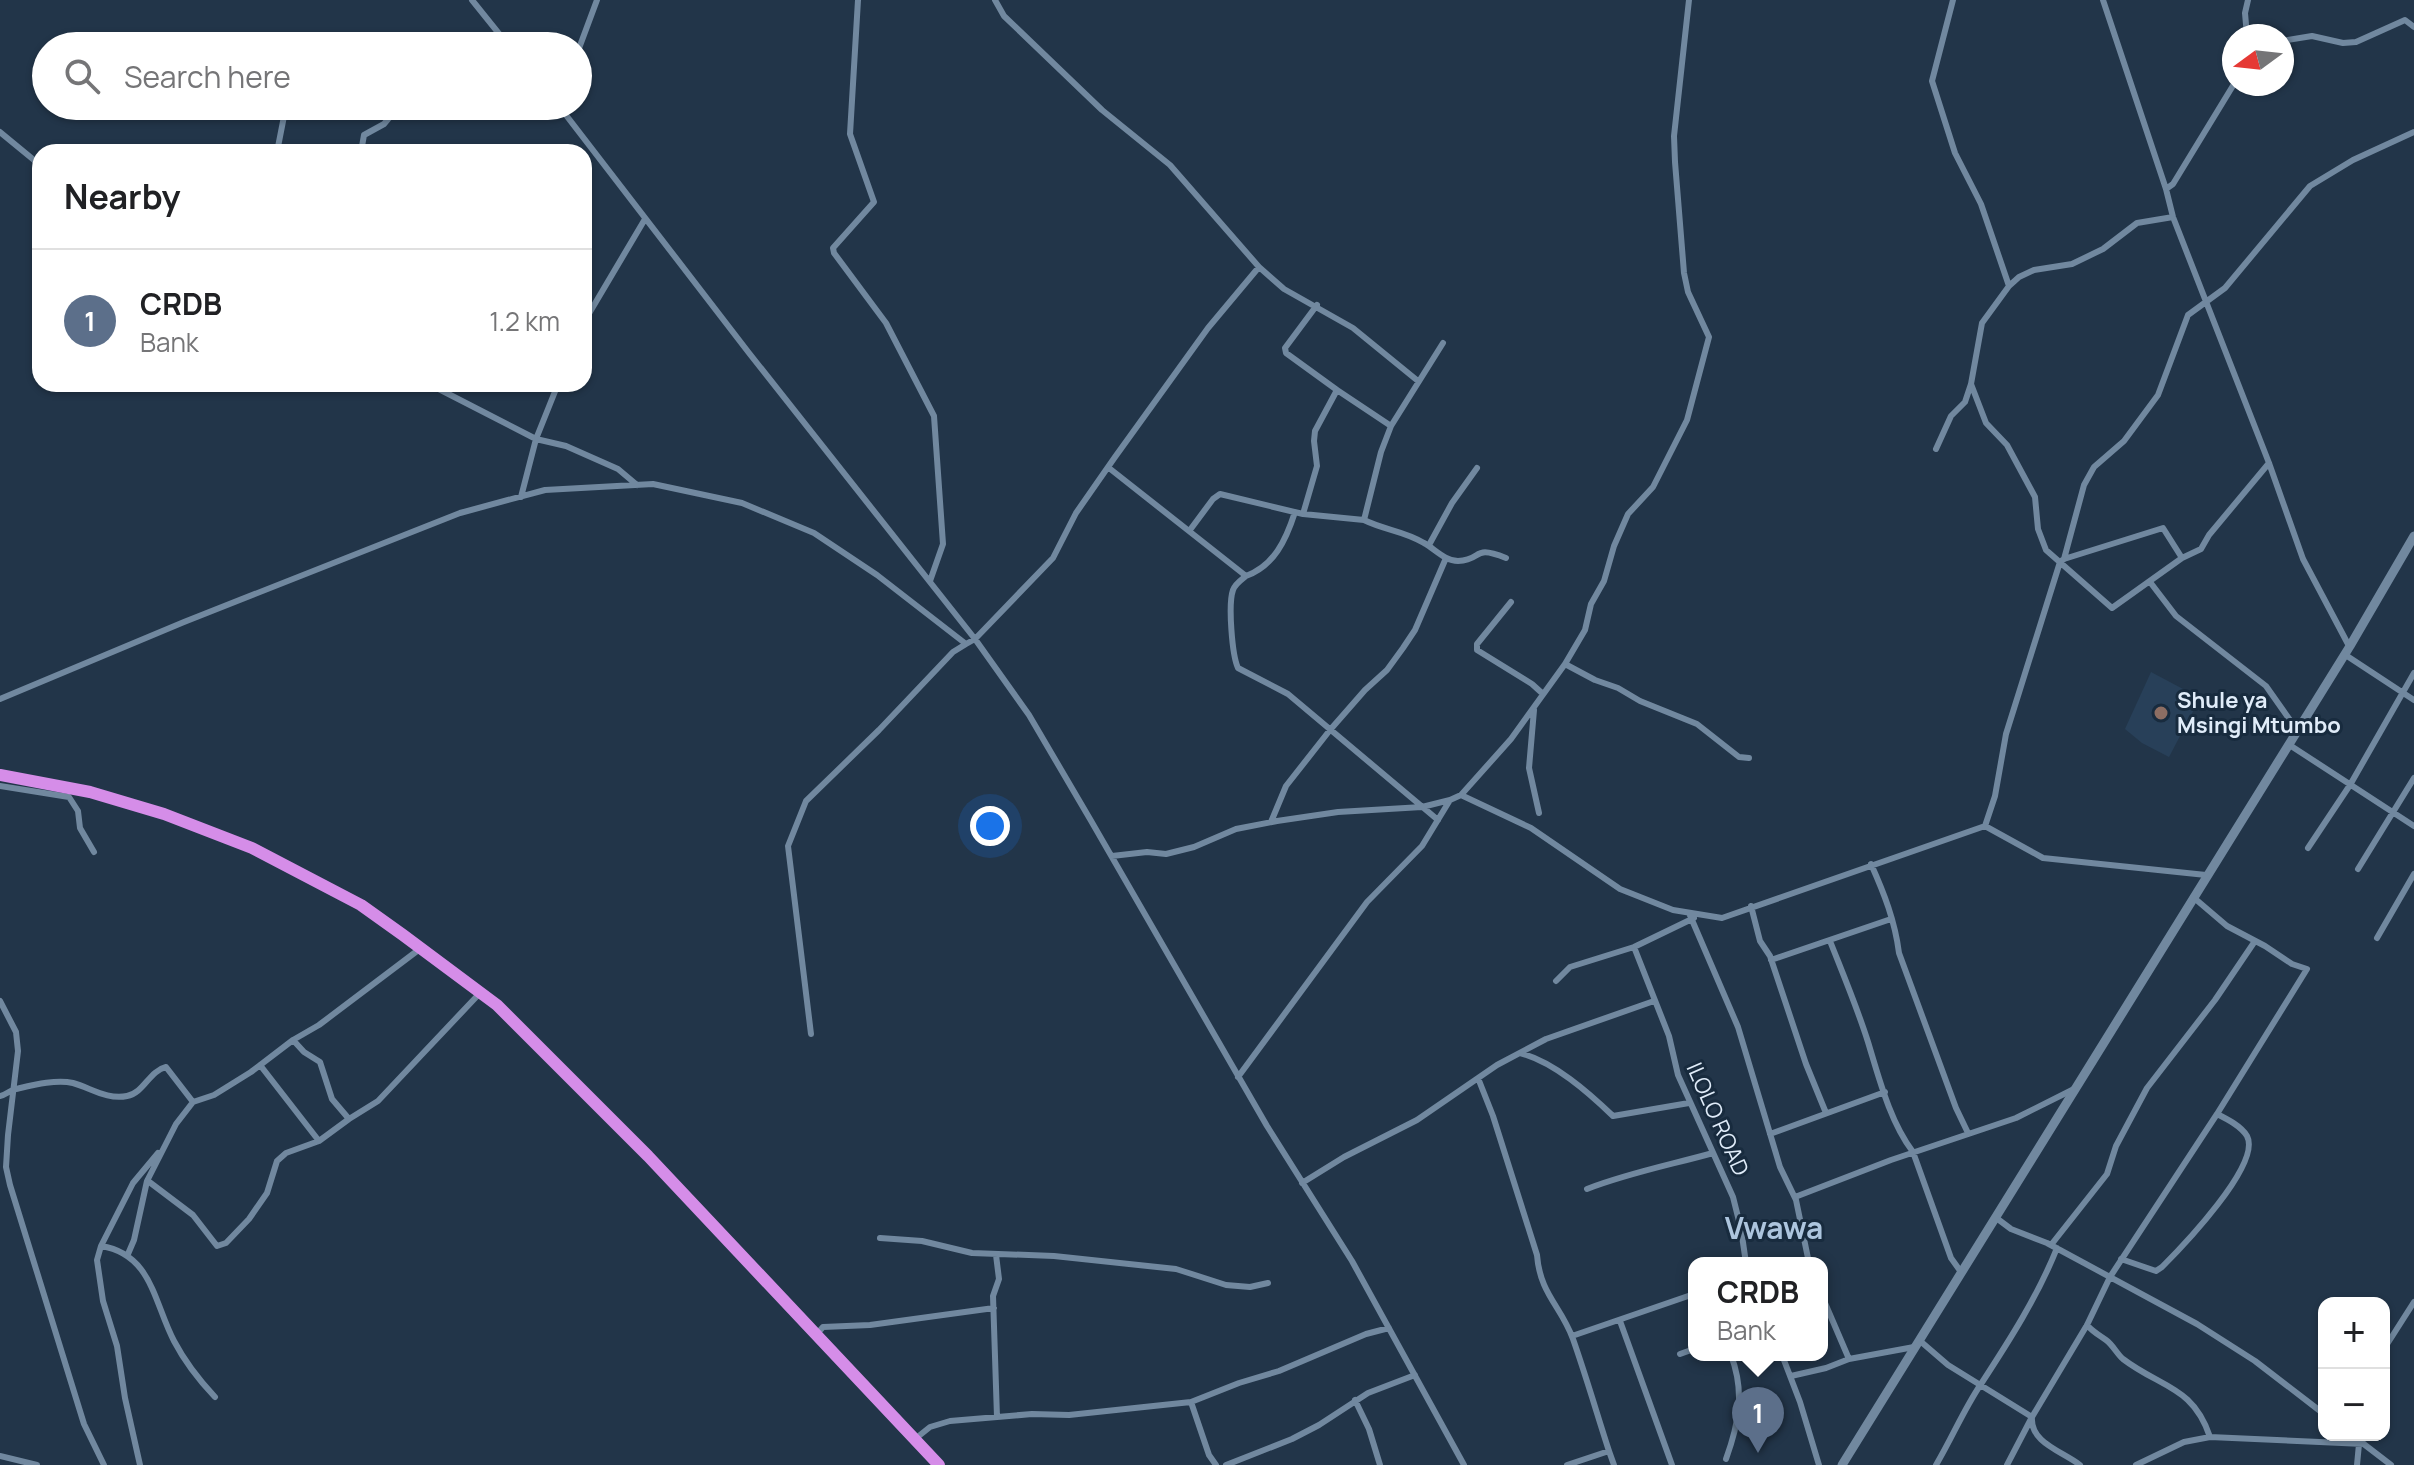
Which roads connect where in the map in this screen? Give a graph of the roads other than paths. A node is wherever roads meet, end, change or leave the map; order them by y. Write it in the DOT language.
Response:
graph roads {
  1 [pos="472,0"];
  2 [pos="597,0"];
  3 [pos="858,0"];
  4 [pos="995,0"];
  5 [pos="1689,0"];
  6 [pos="1953,0"];
  7 [pos="2103,0"];
  8 [pos="2248,0"];
  9 [pos="2246,24"];
  10 [pos="2414,27"];
  11 [pos="498,32"];
  12 [pos="585,32"];
  13 [pos="2294,39"];
  14 [pos="2227,96"];
  15 [pos="283,120"];
  16 [pos="387,120"];
  17 [pos="570,120"];
  18 [pos="0,132"];
  19 [pos="2414,132"];
  20 [pos="279,144"];
  21 [pos="362,144"];
  22 [pos="588,144"];
  23 [pos="592,149"];
  24 [pos="32,158"];
  25 [pos="2166,189"];
  26 [pos="2173,217"];
  27 [pos="645,219"];
  28 [pos="1259,267"];
  29 [pos="2009,286"];
  30 [pos="2206,301"];
  31 [pos="592,305"];
  32 [pos="1317,305"];
  33 [pos="1443,343"];
  34 [pos="1418,381"];
  35 [pos="1971,384"];
  36 [pos="1337,390"];
  37 [pos="445,392"];
  38 [pos="555,392"];
  39 [pos="1391,426"];
  40 [pos="536,439"];
  41 [pos="1936,449"];
  42 [pos="2269,463"];
  43 [pos="1109,468"];
  44 [pos="1477,468"];
  45 [pos="637,485"];
  46 [pos="521,497"];
  47 [pos="1295,512"];
  48 [pos="1303,514"];
  49 [pos="1364,520"];
  50 [pos="1190,530"];
  51 [pos="2413,541"];
  52 [pos="1429,545"];
  53 [pos="1446,558"];
  54 [pos="1506,558"];
  55 [pos="2182,558"];
  56 [pos="2062,561"];
  57 [pos="1246,576"];
  58 [pos="930,581"];
  59 [pos="2150,582"];
  60 [pos="1511,602"];
  61 [pos="975,639"];
  62 [pos="966,644"];
  63 [pos="2347,650"];
  64 [pos="1565,664"];
  65 [pos="2414,673"];
  66 [pos="2403,693"];
  67 [pos="1543,694"];
  68 [pos="1,697"];
  69 [pos="2414,700"];
  70 [pos="1535,706"];
  71 [pos="1330,730"];
  72 [pos="2297,730"];
  73 [pos="2288,744"];
  74 [pos="1749,758"];
  75 [pos="0,775"];
  76 [pos="2414,778"];
  77 [pos="2350,785"];
  78 [pos="0,786"];
  79 [pos="1461,795"];
  80 [pos="1450,800"];
  81 [pos="1422,807"];
  82 [pos="1539,813"];
  83 [pos="2394,814"];
  84 [pos="1438,820"];
  85 [pos="1271,822"];
  86 [pos="1985,826"];
  87 [pos="2414,826"];
  88 [pos="2308,848"];
  89 [pos="94,852"];
  90 [pos="1112,856"];
  91 [pos="1871,864"];
  92 [pos="2358,869"];
  93 [pos="2414,874"];
  94 [pos="2206,875"];
  95 [pos="2192,897"];
  96 [pos="1751,906"];
  97 [pos="1690,916"];
  98 [pos="1891,919"];
  99 [pos="2377,938"];
  100 [pos="1830,941"];
  101 [pos="2255,941"];
  102 [pos="1634,947"];
  103 [pos="421,948"];
  104 [pos="1771,960"];
  105 [pos="1556,981"];
  106 [pos="480,993"];
  107 [pos="0,1001"];
  108 [pos="1654,1001"];
  109 [pos="811,1034"];
  110 [pos="293,1040"];
  111 [pos="1520,1053"];
  112 [pos="260,1065"];
  113 [pos="1238,1077"];
  114 [pos="1478,1078"];
  115 [pos="13,1089"];
  116 [pos="2074,1089"];
  117 [pos="1885,1092"];
  118 [pos="0,1096"];
  119 [pos="193,1102"];
  120 [pos="1689,1103"];
  121 [pos="1826,1113"];
  122 [pos="2217,1114"];
  123 [pos="349,1119"];
  124 [pos="1968,1133"];
  125 [pos="1770,1134"];
  126 [pos="319,1141"];
  127 [pos="165,1144"];
  128 [pos="1913,1152"];
  129 [pos="1713,1153"];
  130 [pos="137,1179"];
  131 [pos="147,1181"];
  132 [pos="1302,1183"];
  133 [pos="1587,1189"];
  134 [pos="1795,1197"];
  135 [pos="1995,1217"];
  136 [pos="880,1238"];
  137 [pos="101,1246"];
  138 [pos="2054,1247"];
  139 [pos="128,1254"];
  140 [pos="996,1255"];
  141 [pos="1745,1257"];
  142 [pos="1808,1257"];
  143 [pos="2121,1259"];
  144 [pos="1961,1272"];
  145 [pos="2110,1277"];
  146 [pos="1268,1283"];
  147 [pos="1688,1296"];
  148 [pos="2414,1302"];
  149 [pos="994,1308"];
  150 [pos="1828,1310"];
  151 [pos="1620,1321"];
  152 [pos="2087,1325"];
  153 [pos="1389,1328"];
  154 [pos="816,1335"];
  155 [pos="1572,1336"];
  156 [pos="2390,1340"];
  157 [pos="1917,1344"];
  158 [pos="1688,1351"];
  159 [pos="1680,1354"];
  160 [pos="1849,1359"];
  161 [pos="1733,1361"];
  162 [pos="1785,1361"];
  163 [pos="1415,1375"];
  164 [pos="1791,1376"];
  165 [pos="1980,1386"];
  166 [pos="215,1397"];
  167 [pos="1355,1400"];
  168 [pos="1191,1402"];
  169 [pos="2318,1410"];
  170 [pos="997,1417"];
  171 [pos="2032,1417"];
  172 [pos="2210,1437"];
  173 [pos="915,1439"];
  174 [pos="2358,1441"];
  175 [pos="2361,1444"];
  176 [pos="1609,1451"];
  177 [pos="0,1456"];
  178 [pos="1726,1459"];
  179 [pos="37,1465"];
  180 [pos="104,1465"];
  181 [pos="140,1465"];
  182 [pos="939,1465"];
  183 [pos="1216,1465"];
  184 [pos="1226,1465"];
  185 [pos="1380,1465"];
  186 [pos="1464,1465"];
  187 [pos="1567,1465"];
  188 [pos="1614,1465"];
  189 [pos="1672,1465"];
  190 [pos="1819,1465"];
  191 [pos="1842,1465"];
  192 [pos="1936,1465"];
  193 [pos="2007,1465"];
  194 [pos="2080,1465"];
  195 [pos="2136,1465"];
  196 [pos="2357,1465"];
  197 [pos="2391,1465"];
  1 -- 11 [label="street"];
  2 -- 12 [label="street"];
  3 -- 58 [label="street"];
  4 -- 28 [label="street"];
  5 -- 64 [label="street"];
  6 -- 29 [label="street"];
  7 -- 25 [label="street"];
  8 -- 9 [label="street"];
  10 -- 13 [label="street"];
  14 -- 25 [label="street"];
  15 -- 20 [label="street"];
  16 -- 21 [label="street"];
  17 -- 22 [label="street"];
  18 -- 24 [label="street"];
  19 -- 30 [label="street"];
  23 -- 27 [label="street"];
  25 -- 26 [label="street"];
  26 -- 29 [label="street"];
  26 -- 30 [label="street"];
  27 -- 31 [label="street"];
  27 -- 58 [label="street"];
  28 -- 32 [label="street"];
  28 -- 43 [label="street"];
  29 -- 35 [label="street"];
  30 -- 42 [label="street"];
  30 -- 56 [label="street"];
  32 -- 34 [label="street"];
  32 -- 36 [label="street"];
  33 -- 34 [label="street"];
  34 -- 39 [label="street"];
  35 -- 41 [label="street"];
  35 -- 56 [label="street"];
  36 -- 39 [label="street"];
  36 -- 48 [label="street"];
  37 -- 40 [label="street"];
  38 -- 40 [label="street"];
  39 -- 49 [label="street"];
  40 -- 45 [label="street"];
  40 -- 46 [label="street"];
  42 -- 55 [label="street"];
  42 -- 63 [label="street"];
  43 -- 50 [label="street"];
  43 -- 61 [label="street"];
  44 -- 52 [label="street"];
  45 -- 46 [label="street"];
  45 -- 62 [label="street"];
  46 -- 68 [label="street"];
  47 -- 48 [label="street"];
  47 -- 50 [label="street"];
  47 -- 57 [label="street"];
  48 -- 49 [label="street"];
  49 -- 52 [label="street"];
  50 -- 57 [label="street"];
  51 -- 63 [label="street"];
  52 -- 53 [label="street"];
  53 -- 54 [label="street"];
  53 -- 71 [label="street"];
  55 -- 56 [label="street"];
  55 -- 59 [label="street"];
  56 -- 59 [label="street"];
  56 -- 86 [label="street"];
  57 -- 71 [label="street"];
  58 -- 61 [label="street"];
  59 -- 72 [label="street"];
  60 -- 67 [label="street"];
  61 -- 62 [label="street"];
  61 -- 90 [label="street"];
  62 -- 109 [label="street"];
  63 -- 66 [label="street"];
  63 -- 72 [label="street"];
  64 -- 67 [label="street"];
  64 -- 74 [label="street"];
  65 -- 66 [label="street"];
  66 -- 69 [label="street"];
  66 -- 77 [label="street"];
  67 -- 70 [label="street"];
  70 -- 79 [label="street"];
  70 -- 82 [label="street"];
  71 -- 81 [label="street"];
  71 -- 85 [label="street"];
  72 -- 73 [label="street"];
  73 -- 77 [label="street"];
  73 -- 94 [label="street"];
  75 -- 103 [label="highway"];
  76 -- 83 [label="street"];
  77 -- 83 [label="street"];
  77 -- 88 [label="street"];
  78 -- 89 [label="street"];
  79 -- 80 [label="street"];
  79 -- 97 [label="street"];
  80 -- 81 [label="street"];
  80 -- 84 [label="street"];
  81 -- 84 [label="street"];
  81 -- 85 [label="street"];
  83 -- 87 [label="street"];
  83 -- 92 [label="street"];
  84 -- 113 [label="street"];
  85 -- 90 [label="street"];
  86 -- 91 [label="street"];
  86 -- 94 [label="street"];
  90 -- 113 [label="street"];
  91 -- 96 [label="street"];
  91 -- 98 [label="street"];
  93 -- 99 [label="street"];
  94 -- 95 [label="street"];
  95 -- 101 [label="street"];
  95 -- 116 [label="street"];
  96 -- 97 [label="street"];
  96 -- 104 [label="street"];
  97 -- 102 [label="street"];
  97 -- 125 [label="street"];
  98 -- 100 [label="street"];
  98 -- 124 [label="street"];
  100 -- 104 [label="street"];
  100 -- 117 [label="street"];
  101 -- 122 [label="street"];
  101 -- 138 [label="street"];
  102 -- 105 [label="street"];
  102 -- 108 [label="street, ILOLO ROAD"];
  103 -- 106 [label="highway"];
  103 -- 110 [label="street"];
  104 -- 121 [label="street"];
  106 -- 123 [label="street"];
  106 -- 154 [label="highway"];
  107 -- 115 [label="street"];
  108 -- 111 [label="street"];
  108 -- 120 [label="street, ILOLO ROAD"];
  110 -- 112 [label="street"];
  110 -- 123 [label="street"];
  111 -- 114 [label="street"];
  111 -- 120 [label="street"];
  112 -- 119 [label="street"];
  112 -- 126 [label="street"];
  113 -- 132 [label="street"];
  114 -- 132 [label="street"];
  114 -- 155 [label="street"];
  115 -- 118 [label="street"];
  115 -- 119 [label="street"];
  115 -- 180 [label="street"];
  116 -- 124 [label="street"];
  116 -- 135 [label="street"];
  117 -- 121 [label="street"];
  117 -- 128 [label="street"];
  119 -- 127 [label="street"];
  120 -- 129 [label="street, ILOLO ROAD"];
  121 -- 125 [label="street"];
  122 -- 143 [label="street"];
  122 -- 143 [label="street"];
  123 -- 126 [label="street"];
  124 -- 128 [label="street"];
  125 -- 134 [label="street"];
  126 -- 131 [label="street"];
  127 -- 130 [label="street"];
  127 -- 131 [label="street"];
  128 -- 134 [label="street"];
  128 -- 144 [label="street"];
  129 -- 133 [label="street"];
  129 -- 141 [label="street, ILOLO ROAD"];
  130 -- 131 [label="street"];
  130 -- 137 [label="street"];
  131 -- 139 [label="street"];
  132 -- 153 [label="street"];
  134 -- 142 [label="street"];
  135 -- 138 [label="street"];
  135 -- 144 [label="street"];
  136 -- 140 [label="street"];
  137 -- 139 [label="street"];
  137 -- 181 [label="street"];
  138 -- 145 [label="street"];
  138 -- 165 [label="street"];
  139 -- 166 [label="street"];
  140 -- 146 [label="street"];
  140 -- 149 [label="street"];
  143 -- 145 [label="street"];
  144 -- 157 [label="street"];
  145 -- 152 [label="street"];
  145 -- 169 [label="street"];
  147 -- 151 [label="street"];
  148 -- 156 [label="street"];
  149 -- 154 [label="street"];
  149 -- 170 [label="street"];
  150 -- 160 [label="street"];
  151 -- 155 [label="street"];
  151 -- 189 [label="street"];
  152 -- 171 [label="street"];
  152 -- 172 [label="street"];
  153 -- 163 [label="street"];
  153 -- 168 [label="street"];
  154 -- 173 [label="highway"];
  155 -- 176 [label="street"];
  157 -- 160 [label="street"];
  157 -- 165 [label="street"];
  157 -- 191 [label="street"];
  158 -- 159 [label="street"];
  160 -- 164 [label="street"];
  161 -- 178 [label="street"];
  162 -- 164 [label="street"];
  163 -- 167 [label="street"];
  163 -- 186 [label="street"];
  164 -- 190 [label="street"];
  165 -- 171 [label="street"];
  165 -- 192 [label="street"];
  167 -- 184 [label="street"];
  167 -- 185 [label="street"];
  168 -- 170 [label="street"];
  168 -- 183 [label="street"];
  170 -- 173 [label="street"];
  171 -- 193 [label="street"];
  171 -- 194 [label="street"];
  172 -- 175 [label="street"];
  172 -- 195 [label="street"];
  173 -- 182 [label="highway"];
  174 -- 175 [label="street"];
  175 -- 196 [label="street"];
  175 -- 197 [label="street"];
  176 -- 187 [label="street"];
  176 -- 188 [label="street"];
  177 -- 179 [label="street"];
}
